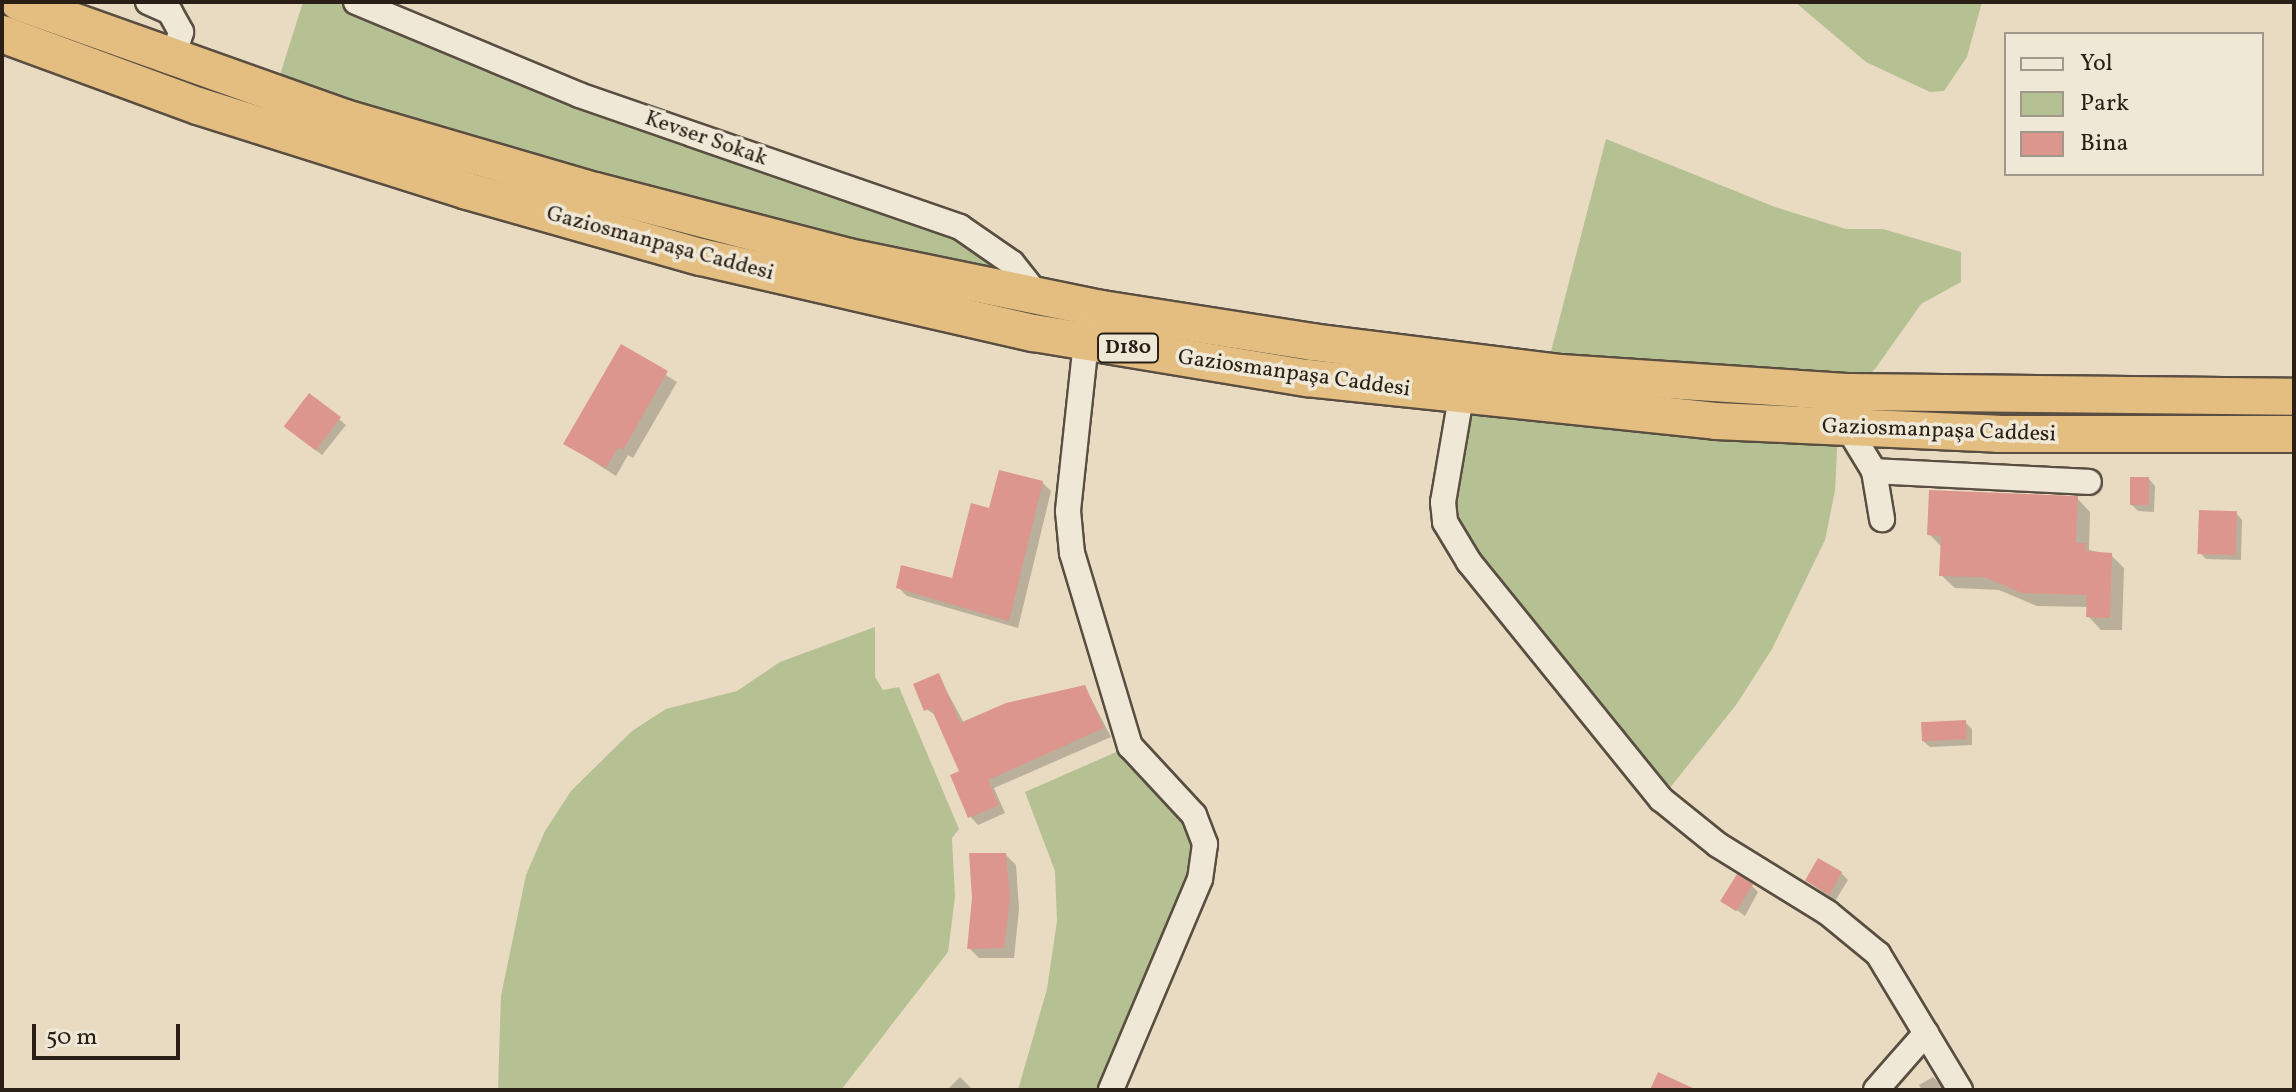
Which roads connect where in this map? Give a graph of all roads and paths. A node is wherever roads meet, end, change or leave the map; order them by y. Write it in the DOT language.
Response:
graph roads {
  1 [pos="148,2"];
  2 [pos="356,2"];
  3 [pos="40,5"];
  4 [pos="2,34"];
  5 [pos="173,59"];
  6 [pos="1039,297"];
  7 [pos="1086,342"];
  8 [pos="1461,397"];
  9 [pos="2294,397"];
  10 [pos="1849,430"];
  11 [pos="2294,434"];
  12 [pos="1874,471"];
  13 [pos="2089,482"];
  14 [pos="1882,519"];
  15 [pos="1926,1033"];
  16 [pos="1111,1090"];
  17 [pos="1876,1090"];
  18 [pos="1960,1090"];
  1 -- 5 [label="street"];
  2 -- 6 [label="street, Kevser Sokak"];
  3 -- 5 [label="highway, Gaziosmanpaşa Caddesi / D180"];
  4 -- 7 [label="highway, Gaziosmanpaşa Caddesi / D180"];
  5 -- 6 [label="highway, Gaziosmanpaşa Caddesi / D180"];
  6 -- 9 [label="highway, Gaziosmanpaşa Caddesi / D180"];
  7 -- 8 [label="highway, Gaziosmanpaşa Caddesi / D180"];
  7 -- 16 [label="street"];
  8 -- 10 [label="highway, Gaziosmanpaşa Caddesi / D180"];
  8 -- 15 [label="street"];
  10 -- 11 [label="highway, Gaziosmanpaşa Caddesi / D180"];
  10 -- 12 [label="street"];
  12 -- 13 [label="street"];
  12 -- 14 [label="street"];
  15 -- 17 [label="street"];
  15 -- 18 [label="street"];
}
